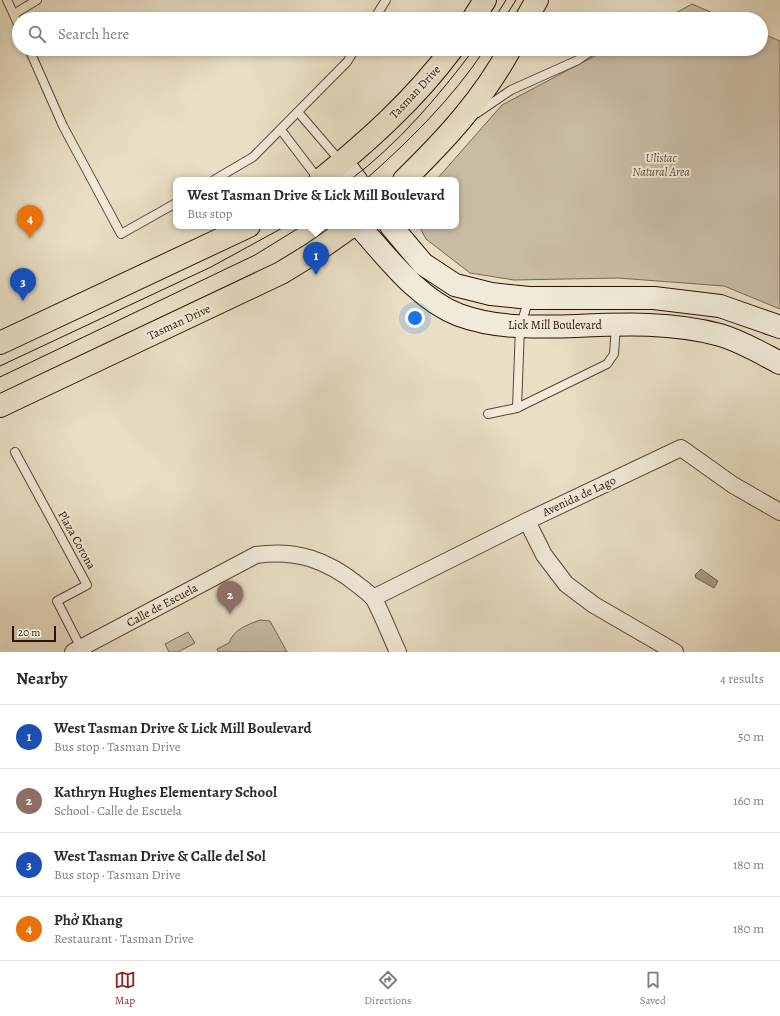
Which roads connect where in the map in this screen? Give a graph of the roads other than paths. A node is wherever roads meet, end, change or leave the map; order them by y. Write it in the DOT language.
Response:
graph roads {
  1 [pos="8,0"];
  2 [pos="37,0"];
  3 [pos="386,0"];
  4 [pos="485,0"];
  5 [pos="537,0"];
  6 [pos="13,12"];
  7 [pos="17,12"];
  8 [pos="378,12"];
  9 [pos="477,12"];
  10 [pos="530,12"];
  11 [pos="32,56"];
  12 [pos="351,56"];
  13 [pos="447,56"];
  14 [pos="506,56"];
  15 [pos="584,56"];
  16 [pos="298,112"];
  17 [pos="280,130"];
  18 [pos="453,130"];
  19 [pos="342,162"];
  20 [pos="219,177"];
  21 [pos="318,177"];
  22 [pos="324,177"];
  23 [pos="354,177"];
  24 [pos="407,177"];
  25 [pos="173,204"];
  26 [pos="243,229"];
  27 [pos="348,229"];
  28 [pos="361,229"];
  29 [pos="394,229"];
  30 [pos="529,298"];
  31 [pos="616,324"];
  32 [pos="520,327"];
  33 [pos="780,327"];
  34 [pos="0,343"];
  35 [pos="780,363"];
  36 [pos="0,406"];
  37 [pos="517,408"];
  38 [pos="488,414"];
  39 [pos="15,452"];
  40 [pos="780,512"];
  41 [pos="527,521"];
  42 [pos="373,598"];
  43 [pos="77,650"];
  44 [pos="398,652"];
  45 [pos="675,652"];
  1 -- 6 [label="lane"];
  2 -- 7 [label="lane"];
  3 -- 8 [label="lane"];
  4 -- 9 [label="main road"];
  5 -- 10 [label="main road"];
  11 -- 25 [label="lane"];
  12 -- 16 [label="lane"];
  13 -- 19 [label="main road, Tasman Drive"];
  14 -- 18 [label="main road"];
  15 -- 18 [label="lane"];
  16 -- 17 [label="lane"];
  16 -- 19 [label="lane"];
  17 -- 20 [label="lane"];
  17 -- 21 [label="lane"];
  18 -- 24 [label="main road"];
  19 -- 22 [label="main road, Tasman Drive"];
  19 -- 23 [label="main road"];
  26 -- 34 [label="main road"];
  27 -- 36 [label="main road, Tasman Drive"];
  28 -- 32 [label="main road, Lick Mill Boulevard"];
  29 -- 30 [label="main road"];
  30 -- 32 [label="lane"];
  30 -- 33 [label="main road"];
  31 -- 32 [label="main road, Lick Mill Boulevard"];
  31 -- 35 [label="main road, Lick Mill Boulevard"];
  31 -- 37 [label="lane"];
  32 -- 37 [label="lane"];
  37 -- 38 [label="lane"];
  39 -- 43 [label="lane, Plaza Corona"];
  40 -- 41 [label="street, Avenida de Lago"];
  41 -- 42 [label="street, Avenida de Lago"];
  41 -- 45 [label="street"];
  42 -- 43 [label="street, Calle de Escuela"];
  42 -- 44 [label="street"];
}
